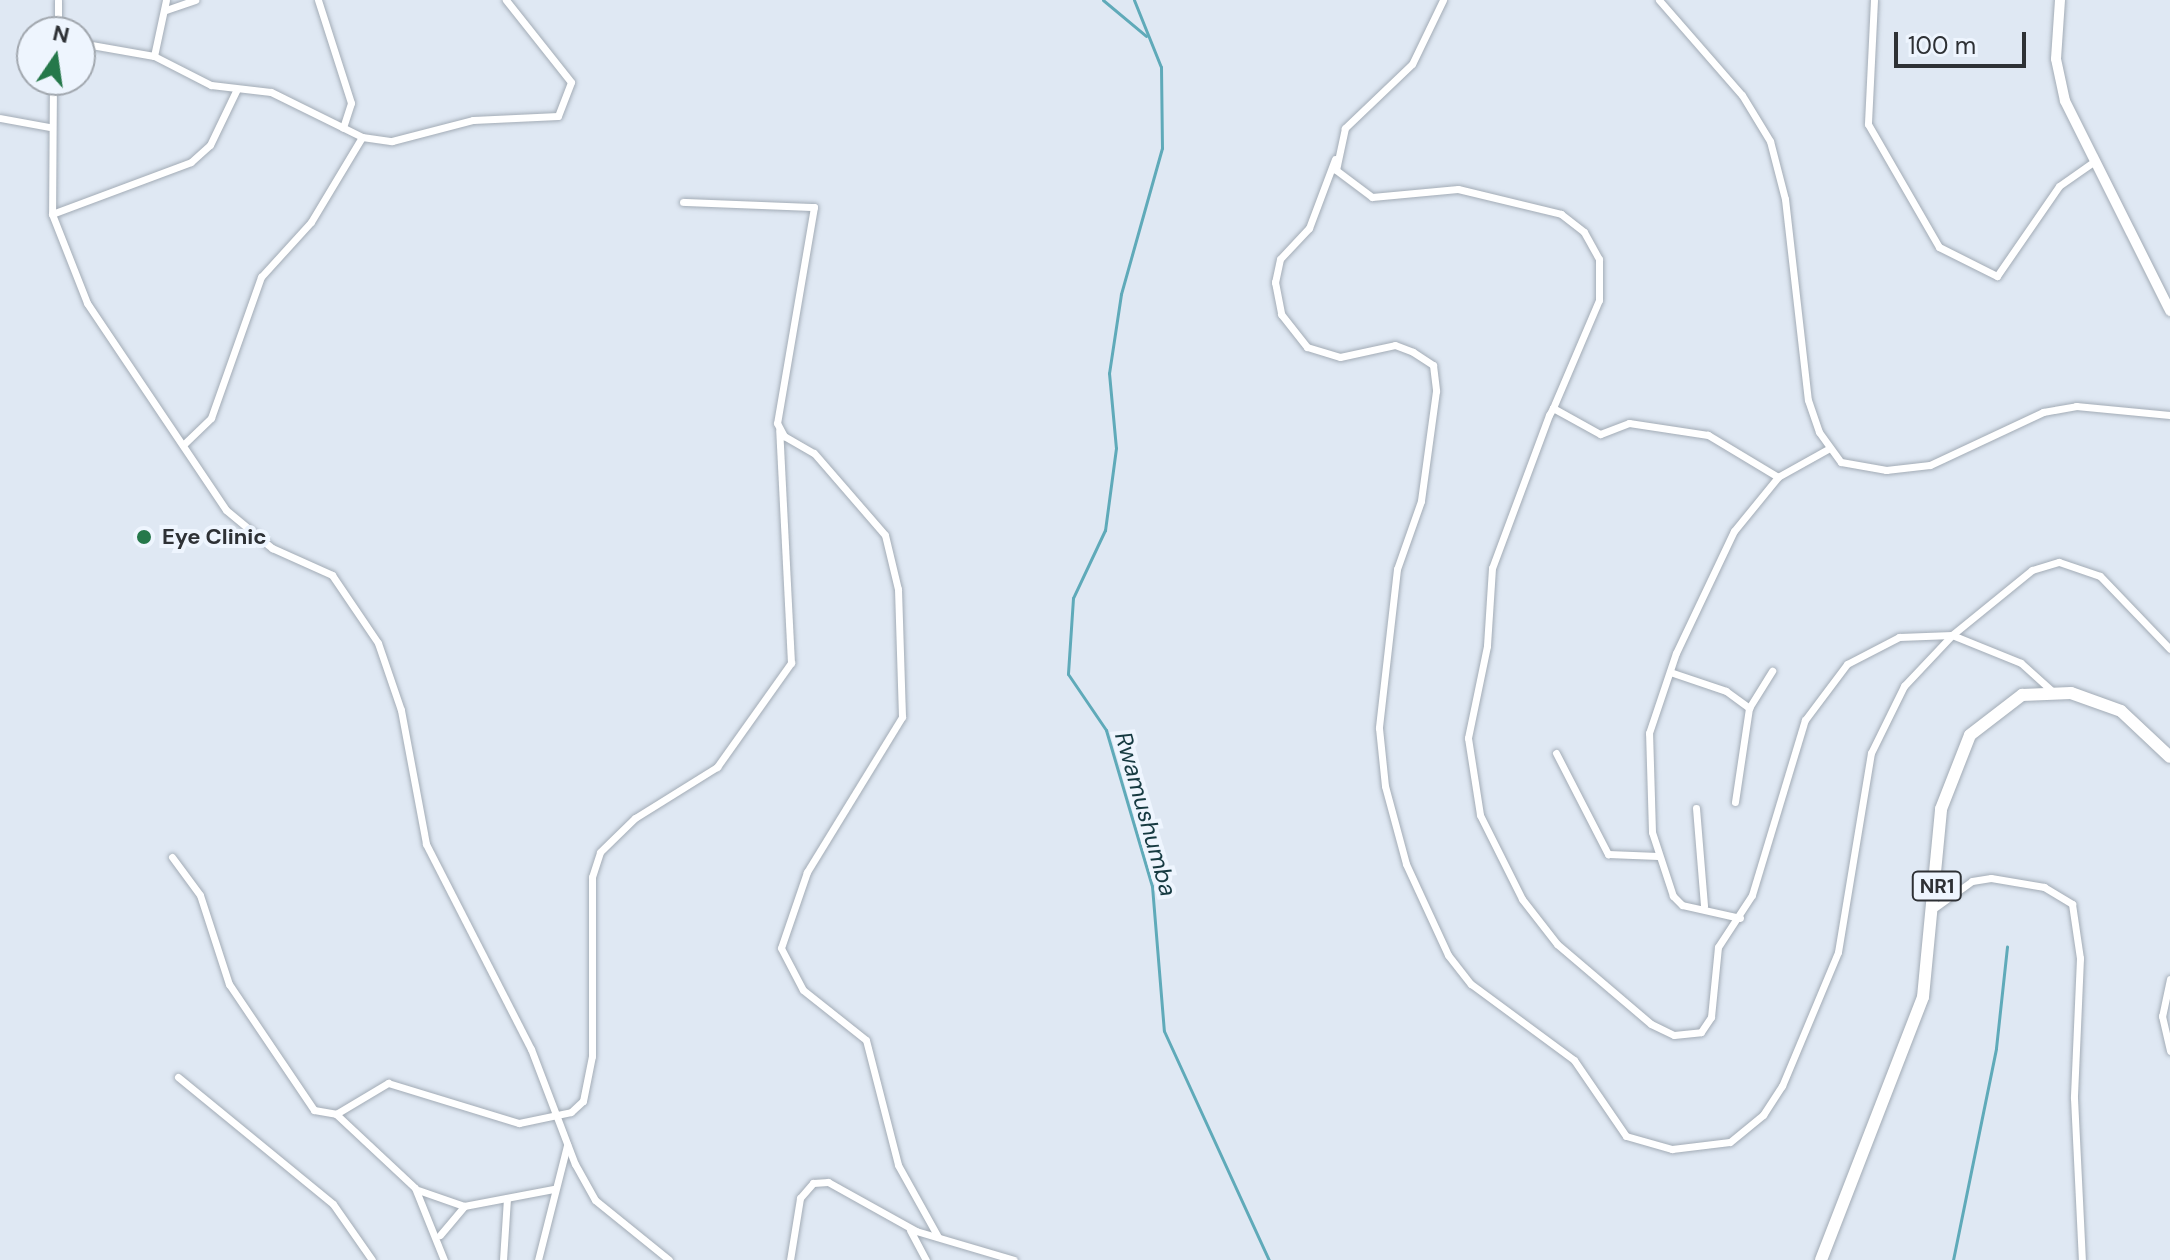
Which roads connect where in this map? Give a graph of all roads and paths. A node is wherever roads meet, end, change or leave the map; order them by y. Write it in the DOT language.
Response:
graph roads {
  1 [pos="166,0"];
  2 [pos="195,0"];
  3 [pos="318,0"];
  4 [pos="506,0"];
  5 [pos="1443,0"];
  6 [pos="1659,0"];
  7 [pos="1874,0"];
  8 [pos="2060,0"];
  9 [pos="166,10"];
  10 [pos="96,46"];
  11 [pos="154,56"];
  12 [pos="237,89"];
  13 [pos="52,96"];
  14 [pos="0,118"];
  15 [pos="49,127"];
  16 [pos="343,128"];
  17 [pos="362,137"];
  18 [pos="1335,159"];
  19 [pos="2091,164"];
  20 [pos="683,202"];
  21 [pos="52,214"];
  22 [pos="2170,311"];
  23 [pos="1553,408"];
  24 [pos="2170,415"];
  25 [pos="779,430"];
  26 [pos="183,445"];
  27 [pos="1828,449"];
  28 [pos="1778,477"];
  29 [pos="1952,635"];
  30 [pos="2170,649"];
  31 [pos="1772,671"];
  32 [pos="1670,672"];
  33 [pos="2052,691"];
  34 [pos="1749,708"];
  35 [pos="1556,753"];
  36 [pos="2170,757"];
  37 [pos="1735,802"];
  38 [pos="1696,808"];
  39 [pos="1658,856"];
  40 [pos="172,857"];
  41 [pos="1704,906"];
  42 [pos="1936,907"];
  43 [pos="1740,918"];
  44 [pos="2170,979"];
  45 [pos="2170,1051"];
  46 [pos="178,1077"];
  47 [pos="336,1114"];
  48 [pos="559,1117"];
  49 [pos="568,1143"];
  50 [pos="415,1188"];
  51 [pos="553,1189"];
  52 [pos="507,1198"];
  53 [pos="464,1206"];
  54 [pos="908,1228"];
  55 [pos="440,1235"];
  56 [pos="938,1237"];
  57 [pos="372,1260"];
  58 [pos="444,1260"];
  59 [pos="503,1260"];
  60 [pos="538,1260"];
  61 [pos="669,1260"];
  62 [pos="790,1260"];
  63 [pos="926,1260"];
  64 [pos="1014,1260"];
  65 [pos="1821,1260"];
  66 [pos="2082,1260"];
  1 -- 9 [label="street"];
  2 -- 9 [label="street"];
  3 -- 16 [label="street"];
  4 -- 17 [label="street"];
  5 -- 18 [label="street"];
  6 -- 27 [label="street"];
  7 -- 19 [label="street"];
  8 -- 19 [label="main road"];
  9 -- 11 [label="street"];
  10 -- 11 [label="street"];
  11 -- 12 [label="street"];
  12 -- 16 [label="street"];
  12 -- 21 [label="street"];
  13 -- 15 [label="street"];
  14 -- 15 [label="street"];
  15 -- 21 [label="street"];
  16 -- 17 [label="street"];
  17 -- 26 [label="street"];
  18 -- 23 [label="street"];
  18 -- 29 [label="street"];
  19 -- 22 [label="main road"];
  20 -- 25 [label="street"];
  21 -- 26 [label="street"];
  23 -- 28 [label="street"];
  23 -- 43 [label="street"];
  24 -- 27 [label="street"];
  25 -- 48 [label="street"];
  25 -- 56 [label="street"];
  26 -- 48 [label="street"];
  27 -- 28 [label="street"];
  28 -- 32 [label="street"];
  29 -- 30 [label="street"];
  29 -- 33 [label="street"];
  29 -- 43 [label="street"];
  31 -- 34 [label="street"];
  32 -- 34 [label="street"];
  32 -- 39 [label="street"];
  33 -- 36 [label="highway"];
  33 -- 42 [label="highway, NR1"];
  34 -- 37 [label="street"];
  35 -- 39 [label="street"];
  38 -- 41 [label="street"];
  39 -- 41 [label="street"];
  40 -- 47 [label="street"];
  41 -- 43 [label="street"];
  42 -- 65 [label="highway, NR1"];
  42 -- 66 [label="street"];
  44 -- 45 [label="street"];
  46 -- 57 [label="street"];
  47 -- 48 [label="street"];
  47 -- 50 [label="street"];
  48 -- 49 [label="street"];
  49 -- 51 [label="street"];
  49 -- 61 [label="street"];
  50 -- 53 [label="street"];
  50 -- 55 [label="street"];
  51 -- 52 [label="street"];
  51 -- 60 [label="street"];
  52 -- 53 [label="street"];
  52 -- 59 [label="street"];
  53 -- 55 [label="street"];
  54 -- 56 [label="street"];
  54 -- 62 [label="street"];
  54 -- 63 [label="street"];
  55 -- 58 [label="street"];
  56 -- 64 [label="street"];
}
